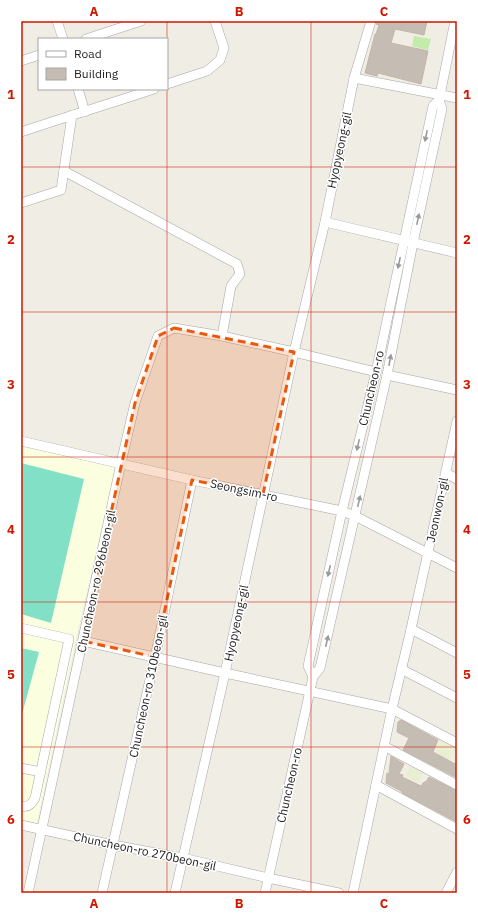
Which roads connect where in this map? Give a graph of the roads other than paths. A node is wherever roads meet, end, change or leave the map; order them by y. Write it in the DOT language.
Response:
graph roads {
  1 [pos="57,21"];
  2 [pos="141,21"];
  3 [pos="215,21"];
  4 [pos="371,21"];
  5 [pos="455,21"];
  6 [pos="63,38"];
  7 [pos="89,38"];
  8 [pos="38,54"];
  9 [pos="21,61"];
  10 [pos="354,78"];
  11 [pos="168,84"];
  12 [pos="78,90"];
  13 [pos="151,90"];
  14 [pos="439,97"];
  15 [pos="457,98"];
  16 [pos="85,112"];
  17 [pos="72,115"];
  18 [pos="21,132"];
  19 [pos="64,171"];
  20 [pos="21,203"];
  21 [pos="325,222"];
  22 [pos="408,242"];
  23 [pos="457,253"];
  24 [pos="222,336"];
  25 [pos="294,352"];
  26 [pos="376,372"];
  27 [pos="387,375"];
  28 [pos="457,390"];
  29 [pos="457,421"];
  30 [pos="21,441"];
  31 [pos="121,463"];
  32 [pos="446,473"];
  33 [pos="457,479"];
  34 [pos="192,480"];
  35 [pos="264,494"];
  36 [pos="342,511"];
  37 [pos="355,516"];
  38 [pos="428,553"];
  39 [pos="457,568"];
  40 [pos="21,628"];
  41 [pos="411,629"];
  42 [pos="83,641"];
  43 [pos="457,653"];
  44 [pos="155,657"];
  45 [pos="401,669"];
  46 [pos="225,673"];
  47 [pos="313,676"];
  48 [pos="310,692"];
  49 [pos="457,698"];
  50 [pos="392,709"];
  51 [pos="457,742"];
  52 [pos="384,746"];
  53 [pos="21,768"];
  54 [pos="40,772"];
  55 [pos="376,785"];
  56 [pos="457,785"];
  57 [pos="21,806"];
  58 [pos="21,825"];
  59 [pos="457,829"];
  60 [pos="42,830"];
  61 [pos="113,845"];
  62 [pos="183,858"];
  63 [pos="457,872"];
  64 [pos="268,878"];
  65 [pos="28,893"];
  66 [pos="102,893"];
  67 [pos="176,893"];
  68 [pos="265,893"];
  69 [pos="339,893"];
  70 [pos="353,893"];
  71 [pos="446,893"];
  1 -- 6 [label="street"];
  2 -- 7 [label="street"];
  3 -- 11 [label="street"];
  4 -- 10 [label="street, Hyopyeong-gil"];
  5 -- 14 [label="street, Chuncheon-ro"];
  8 -- 9 [label="street"];
  10 -- 14 [label="street"];
  10 -- 21 [label="street, Hyopyeong-gil"];
  12 -- 16 [label="street"];
  13 -- 16 [label="street"];
  14 -- 15 [label="street"];
  14 -- 22 [label="street, Chuncheon-ro"];
  16 -- 17 [label="street"];
  17 -- 18 [label="street"];
  17 -- 19 [label="street"];
  19 -- 20 [label="street"];
  19 -- 24 [label="street"];
  21 -- 22 [label="street"];
  21 -- 25 [label="street, Hyopyeong-gil"];
  22 -- 23 [label="street"];
  22 -- 26 [label="street, Chuncheon-ro, one-way"];
  27 -- 22 [label="street, Chuncheon-ro, one-way"];
  24 -- 25 [label="street"];
  24 -- 31 [label="street, Chuncheon-ro 296beon-gil"];
  25 -- 26 [label="street"];
  25 -- 35 [label="street, Hyopyeong-gil"];
  26 -- 36 [label="street, Chuncheon-ro, one-way"];
  27 -- 28 [label="street"];
  37 -- 27 [label="street, Chuncheon-ro, one-way"];
  29 -- 32 [label="street, Jeonwon-gil"];
  30 -- 31 [label="street, Seongsim-ro"];
  31 -- 34 [label="street, Seongsim-ro"];
  31 -- 42 [label="street, Chuncheon-ro 296beon-gil"];
  32 -- 33 [label="street"];
  32 -- 38 [label="street, Jeonwon-gil"];
  34 -- 35 [label="street, Seongsim-ro"];
  34 -- 44 [label="street, Chuncheon-ro 310beon-gil"];
  35 -- 36 [label="street, Seongsim-ro"];
  35 -- 46 [label="street, Hyopyeong-gil"];
  36 -- 37 [label="street, Seongsim-ro"];
  36 -- 47 [label="street, Chuncheon-ro, one-way"];
  37 -- 38 [label="street, Seongsim-ro"];
  47 -- 37 [label="street, Chuncheon-ro, one-way"];
  38 -- 39 [label="street, Seongsim-ro"];
  38 -- 41 [label="street, Jeonwon-gil"];
  40 -- 54 [label="street"];
  41 -- 43 [label="street"];
  41 -- 45 [label="street, Jeonwon-gil"];
  42 -- 44 [label="street"];
  42 -- 60 [label="street, Chuncheon-ro 296beon-gil"];
  44 -- 46 [label="street"];
  44 -- 61 [label="street, Chuncheon-ro 310beon-gil"];
  45 -- 49 [label="street"];
  45 -- 50 [label="street, Jeonwon-gil"];
  46 -- 48 [label="street"];
  46 -- 62 [label="street, Hyopyeong-gil"];
  47 -- 48 [label="street, Chuncheon-ro"];
  48 -- 50 [label="street"];
  48 -- 64 [label="street, Chuncheon-ro"];
  50 -- 51 [label="street"];
  50 -- 52 [label="street, Jeonwon-gil"];
  52 -- 55 [label="street, Jeonwon-gil"];
  52 -- 56 [label="street"];
  53 -- 54 [label="street"];
  54 -- 57 [label="street"];
  55 -- 59 [label="street"];
  55 -- 70 [label="street, Jeonwon-gil"];
  58 -- 60 [label="street, Chuncheon-ro 270beon-gil"];
  60 -- 61 [label="street, Chuncheon-ro 270beon-gil"];
  60 -- 65 [label="street, Chuncheon-ro 296beon-gil"];
  61 -- 62 [label="street, Chuncheon-ro 270beon-gil"];
  61 -- 66 [label="street, Chuncheon-ro 310beon-gil"];
  62 -- 64 [label="street, Chuncheon-ro 270beon-gil"];
  62 -- 67 [label="street, Hyopyeong-gil"];
  63 -- 71 [label="street"];
  64 -- 68 [label="street, Chuncheon-ro"];
  64 -- 69 [label="street, Chuncheon-ro 270beon-gil"];
}
